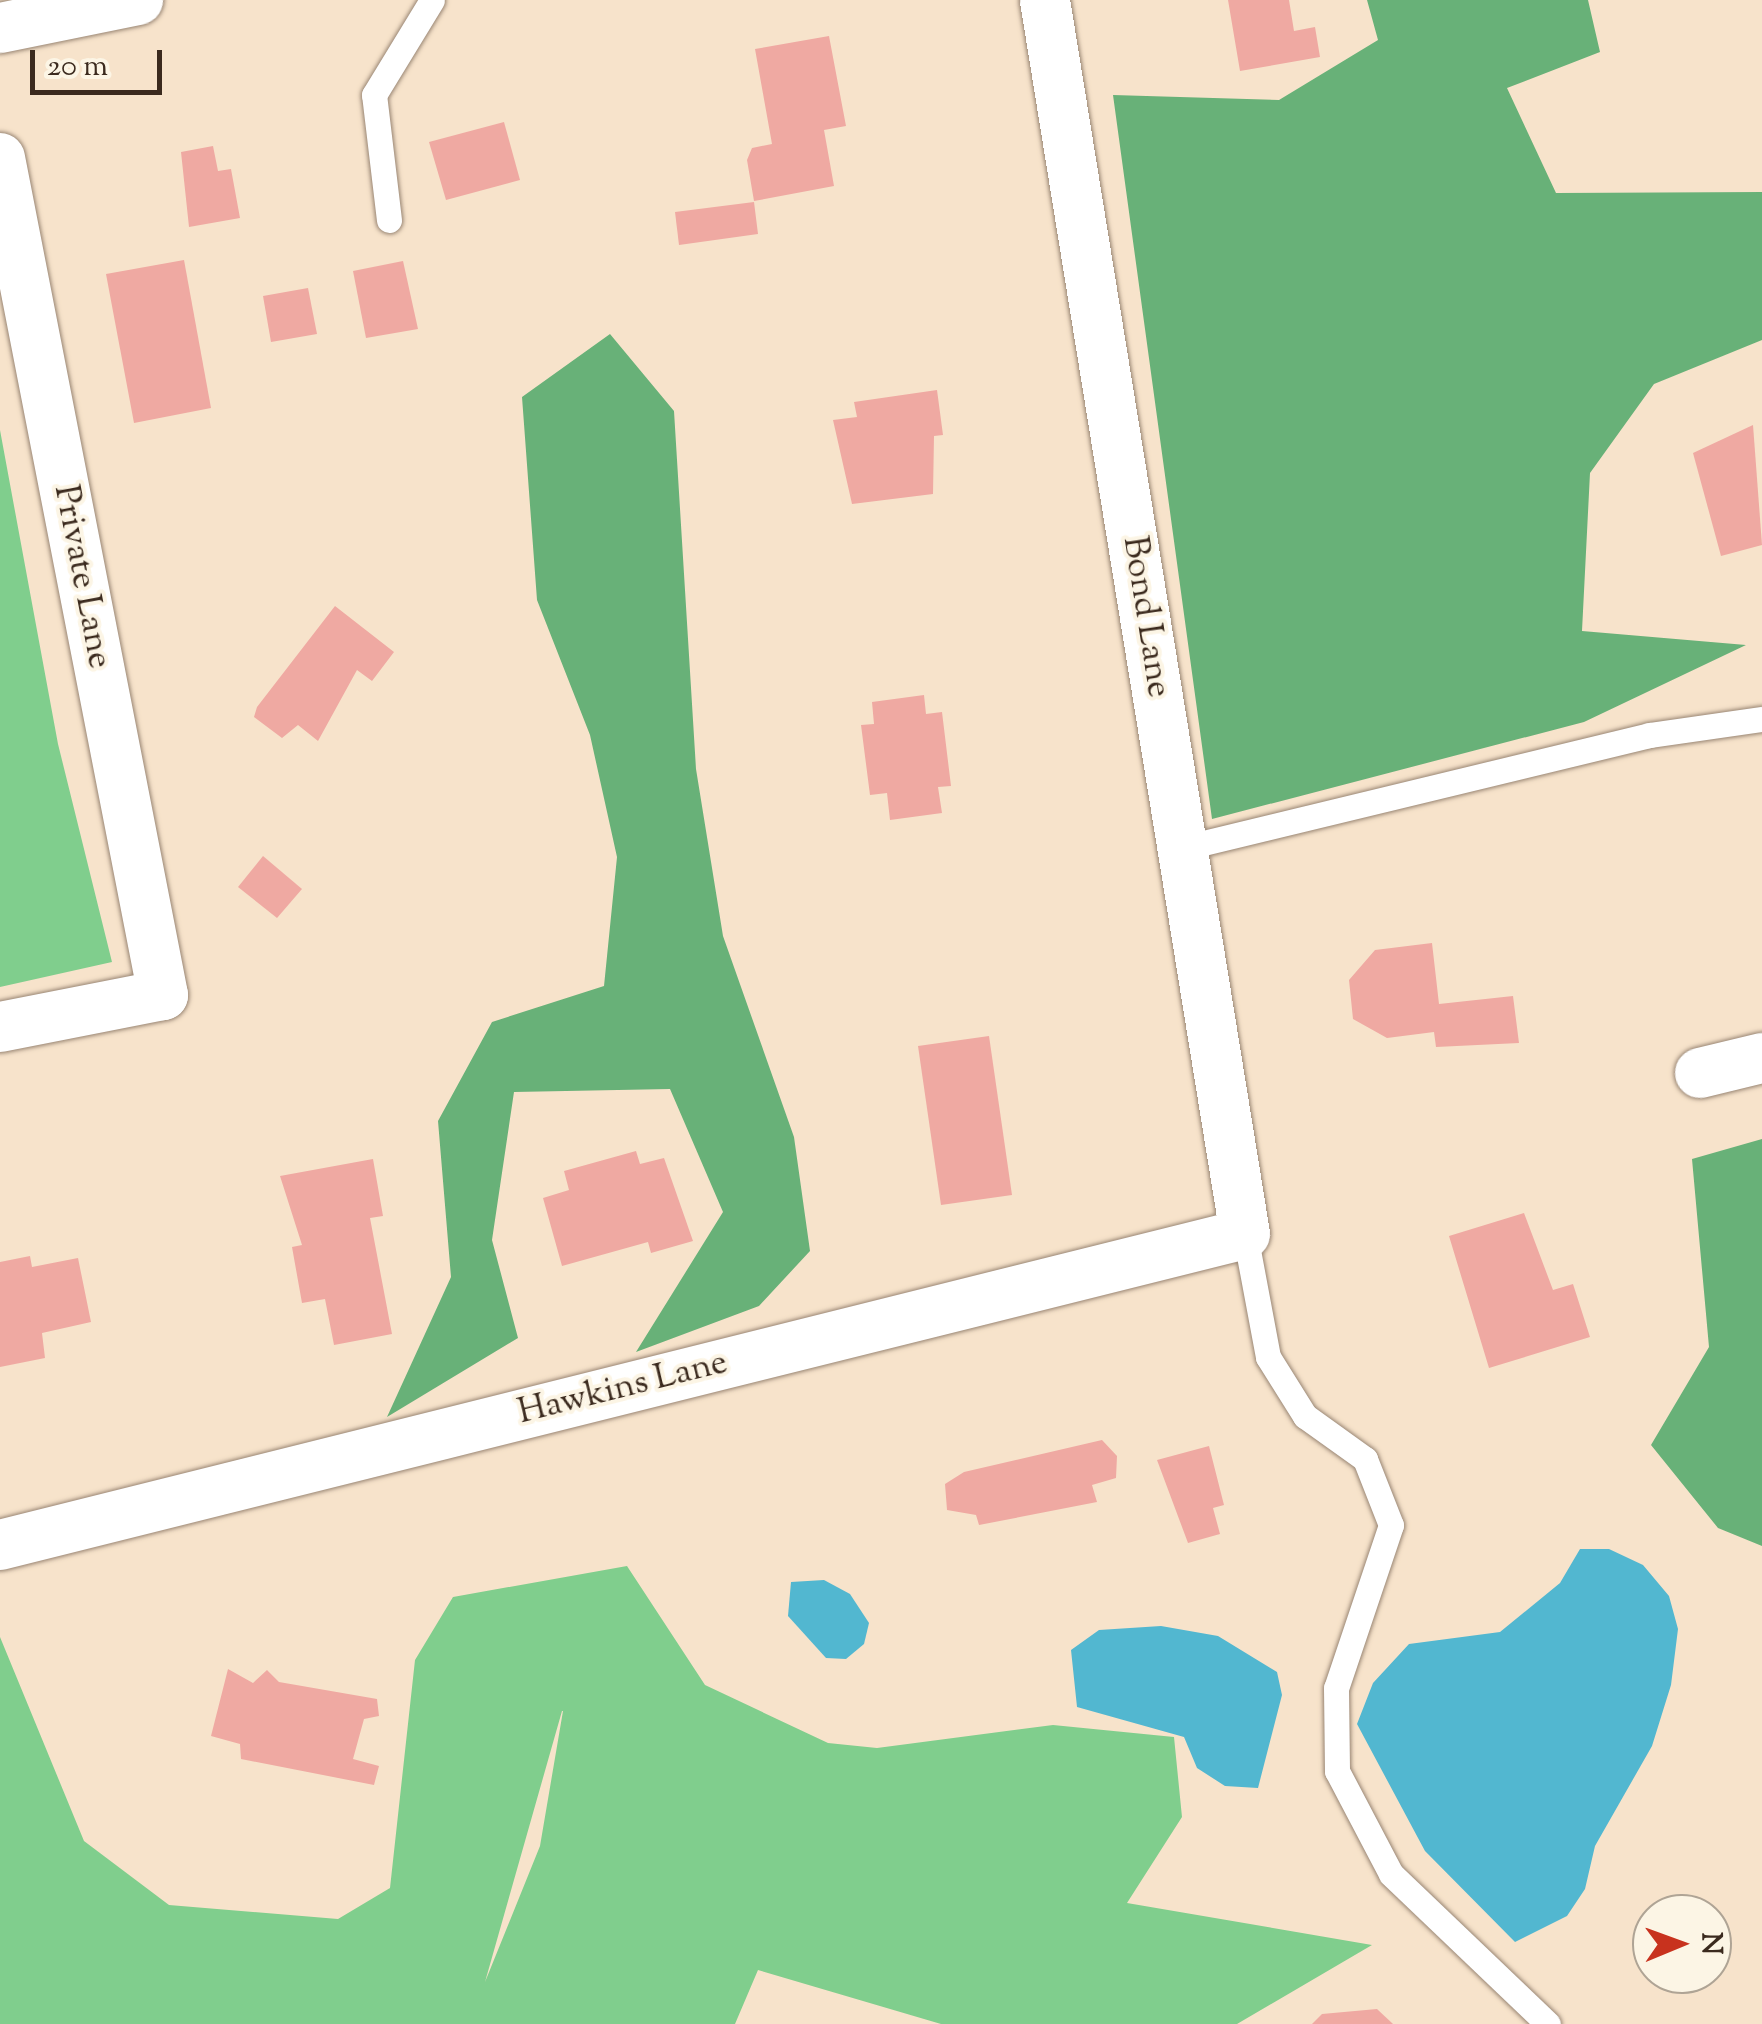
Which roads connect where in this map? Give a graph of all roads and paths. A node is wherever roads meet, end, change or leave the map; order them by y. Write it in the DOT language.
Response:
graph roads {
  1 [pos="138,0"];
  2 [pos="432,0"];
  3 [pos="1046,0"];
  4 [pos="0,28"];
  5 [pos="0,158"];
  6 [pos="389,220"];
  7 [pos="1762,718"];
  8 [pos="1183,848"];
  9 [pos="0,1028"];
  10 [pos="1762,1058"];
  11 [pos="1700,1072"];
  12 [pos="1245,1234"];
  13 [pos="0,1544"];
  14 [pos="1548,2024"];
  1 -- 4 [label="street"];
  2 -- 6 [label="lane"];
  3 -- 8 [label="street, Bond Lane"];
  5 -- 9 [label="street, Private Lane"];
  7 -- 8 [label="lane"];
  8 -- 12 [label="street, Bond Lane"];
  10 -- 11 [label="street"];
  12 -- 13 [label="street, Hawkins Lane"];
  12 -- 14 [label="lane"];
}
